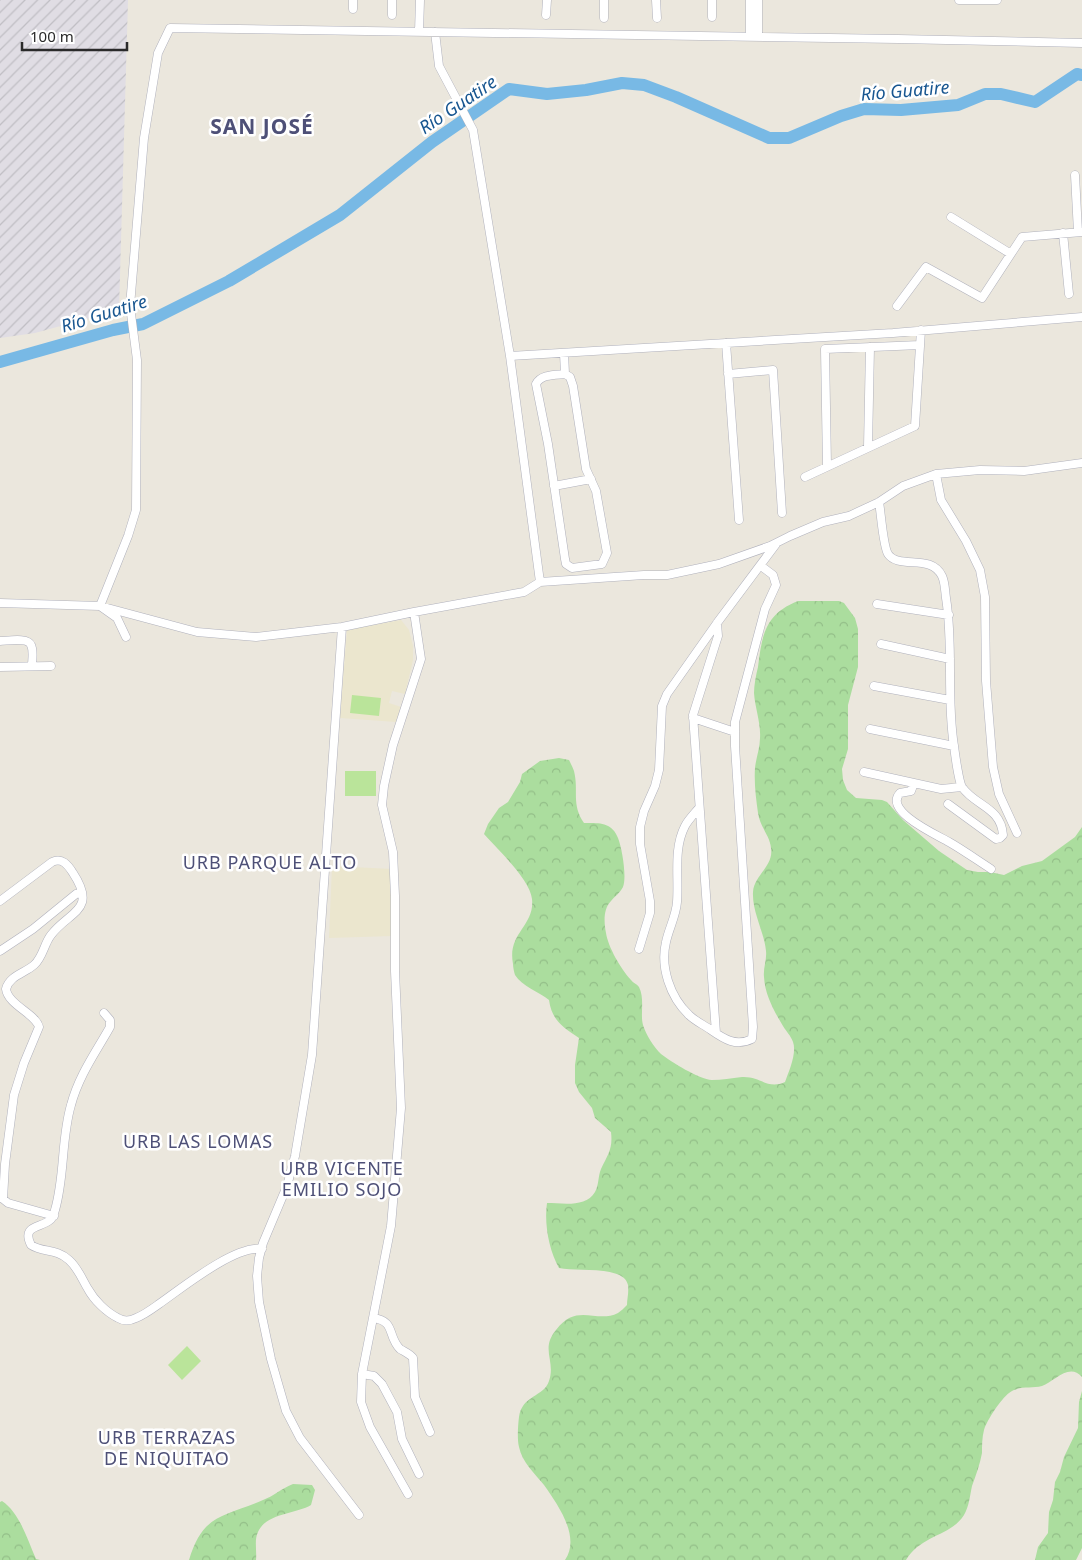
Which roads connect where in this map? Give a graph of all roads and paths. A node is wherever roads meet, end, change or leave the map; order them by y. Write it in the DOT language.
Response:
graph roads {
  1 [pos="392,0"];
  2 [pos="420,0"];
  3 [pos="547,0"];
  4 [pos="604,0"];
  5 [pos="656,0"];
  6 [pos="712,0"];
  7 [pos="750,0"];
  8 [pos="758,0"];
  9 [pos="959,0"];
  10 [pos="997,0"];
  11 [pos="392,15"];
  12 [pos="546,15"];
  13 [pos="712,17"];
  14 [pos="604,18"];
  15 [pos="657,18"];
  16 [pos="420,32"];
  17 [pos="435,32"];
  18 [pos="754,37"];
  19 [pos="1082,44"];
  20 [pos="1075,175"];
  21 [pos="951,217"];
  22 [pos="1080,232"];
  23 [pos="1064,234"];
  24 [pos="1011,254"];
  25 [pos="1068,294"];
  26 [pos="897,306"];
  27 [pos="1082,318"];
  28 [pos="921,330"];
  29 [pos="726,343"];
  30 [pos="920,344"];
  31 [pos="870,347"];
  32 [pos="564,353"];
  33 [pos="510,356"];
  34 [pos="565,374"];
  35 [pos="728,374"];
  36 [pos="868,448"];
  37 [pos="1082,463"];
  38 [pos="827,466"];
  39 [pos="936,474"];
  40 [pos="805,477"];
  41 [pos="592,479"];
  42 [pos="554,486"];
  43 [pos="879,502"];
  44 [pos="782,513"];
  45 [pos="739,520"];
  46 [pos="777,542"];
  47 [pos="761,566"];
  48 [pos="540,582"];
  49 [pos="0,603"];
  50 [pos="877,604"];
  51 [pos="100,606"];
  52 [pos="414,612"];
  53 [pos="949,615"];
  54 [pos="717,623"];
  55 [pos="342,627"];
  56 [pos="126,637"];
  57 [pos="0,641"];
  58 [pos="880,644"];
  59 [pos="950,660"];
  60 [pos="32,666"];
  61 [pos="51,666"];
  62 [pos="0,667"];
  63 [pos="874,686"];
  64 [pos="950,700"];
  65 [pos="693,718"];
  66 [pos="870,729"];
  67 [pos="735,732"];
  68 [pos="954,746"];
  69 [pos="864,772"];
  70 [pos="914,783"];
  71 [pos="962,787"];
  72 [pos="948,804"];
  73 [pos="699,808"];
  74 [pos="1017,833"];
  75 [pos="991,869"];
  76 [pos="82,893"];
  77 [pos="0,901"];
  78 [pos="639,949"];
  79 [pos="0,952"];
  80 [pos="104,1013"];
  81 [pos="716,1033"];
  82 [pos="54,1216"];
  83 [pos="262,1249"];
  84 [pos="373,1318"];
  85 [pos="362,1374"];
  86 [pos="430,1432"];
  87 [pos="419,1474"];
  88 [pos="408,1494"];
  89 [pos="359,1515"];
  1 -- 11 [label="street"];
  2 -- 16 [label="street"];
  3 -- 12 [label="street"];
  4 -- 14 [label="street"];
  5 -- 15 [label="street"];
  6 -- 13 [label="street"];
  7 -- 18 [label="street"];
  8 -- 18 [label="street"];
  9 -- 10 [label="street"];
  16 -- 17 [label="street"];
  16 -- 51 [label="street"];
  17 -- 18 [label="street"];
  17 -- 33 [label="street"];
  18 -- 19 [label="street"];
  20 -- 22 [label="street"];
  21 -- 24 [label="street"];
  22 -- 23 [label="street"];
  23 -- 24 [label="street"];
  23 -- 25 [label="street"];
  24 -- 26 [label="street"];
  27 -- 28 [label="street"];
  28 -- 29 [label="street"];
  28 -- 30 [label="street"];
  29 -- 32 [label="street"];
  29 -- 35 [label="street"];
  30 -- 31 [label="street"];
  30 -- 36 [label="street"];
  31 -- 36 [label="street"];
  31 -- 38 [label="street"];
  32 -- 33 [label="street"];
  32 -- 34 [label="street"];
  33 -- 48 [label="street"];
  34 -- 41 [label="street"];
  34 -- 42 [label="street"];
  35 -- 44 [label="street"];
  35 -- 45 [label="street"];
  36 -- 38 [label="street"];
  37 -- 39 [label="street"];
  38 -- 40 [label="street"];
  39 -- 43 [label="street"];
  39 -- 74 [label="street"];
  41 -- 42 [label="street"];
  41 -- 42 [label="street"];
  43 -- 46 [label="street"];
  43 -- 53 [label="street"];
  46 -- 47 [label="street"];
  46 -- 48 [label="street"];
  47 -- 54 [label="street"];
  47 -- 67 [label="street"];
  48 -- 52 [label="street"];
  49 -- 51 [label="street"];
  50 -- 53 [label="street"];
  51 -- 55 [label="street"];
  51 -- 56 [label="street"];
  52 -- 55 [label="street"];
  52 -- 84 [label="street"];
  53 -- 59 [label="street"];
  54 -- 65 [label="street"];
  54 -- 78 [label="street"];
  55 -- 83 [label="street"];
  57 -- 60 [label="street"];
  58 -- 59 [label="street"];
  59 -- 64 [label="street"];
  60 -- 61 [label="street"];
  60 -- 62 [label="street"];
  63 -- 64 [label="street"];
  64 -- 68 [label="street"];
  65 -- 67 [label="street"];
  65 -- 73 [label="street"];
  66 -- 68 [label="street"];
  67 -- 81 [label="street"];
  68 -- 71 [label="street"];
  69 -- 70 [label="street"];
  70 -- 71 [label="street"];
  70 -- 75 [label="street"];
  71 -- 72 [label="street"];
  73 -- 81 [label="street"];
  73 -- 81 [label="street"];
  76 -- 77 [label="street"];
  76 -- 79 [label="street"];
  76 -- 82 [label="street"];
  80 -- 82 [label="street"];
  82 -- 83 [label="street"];
  83 -- 89 [label="street"];
  84 -- 85 [label="street"];
  84 -- 86 [label="street"];
  85 -- 87 [label="street"];
  85 -- 88 [label="street"];
}
